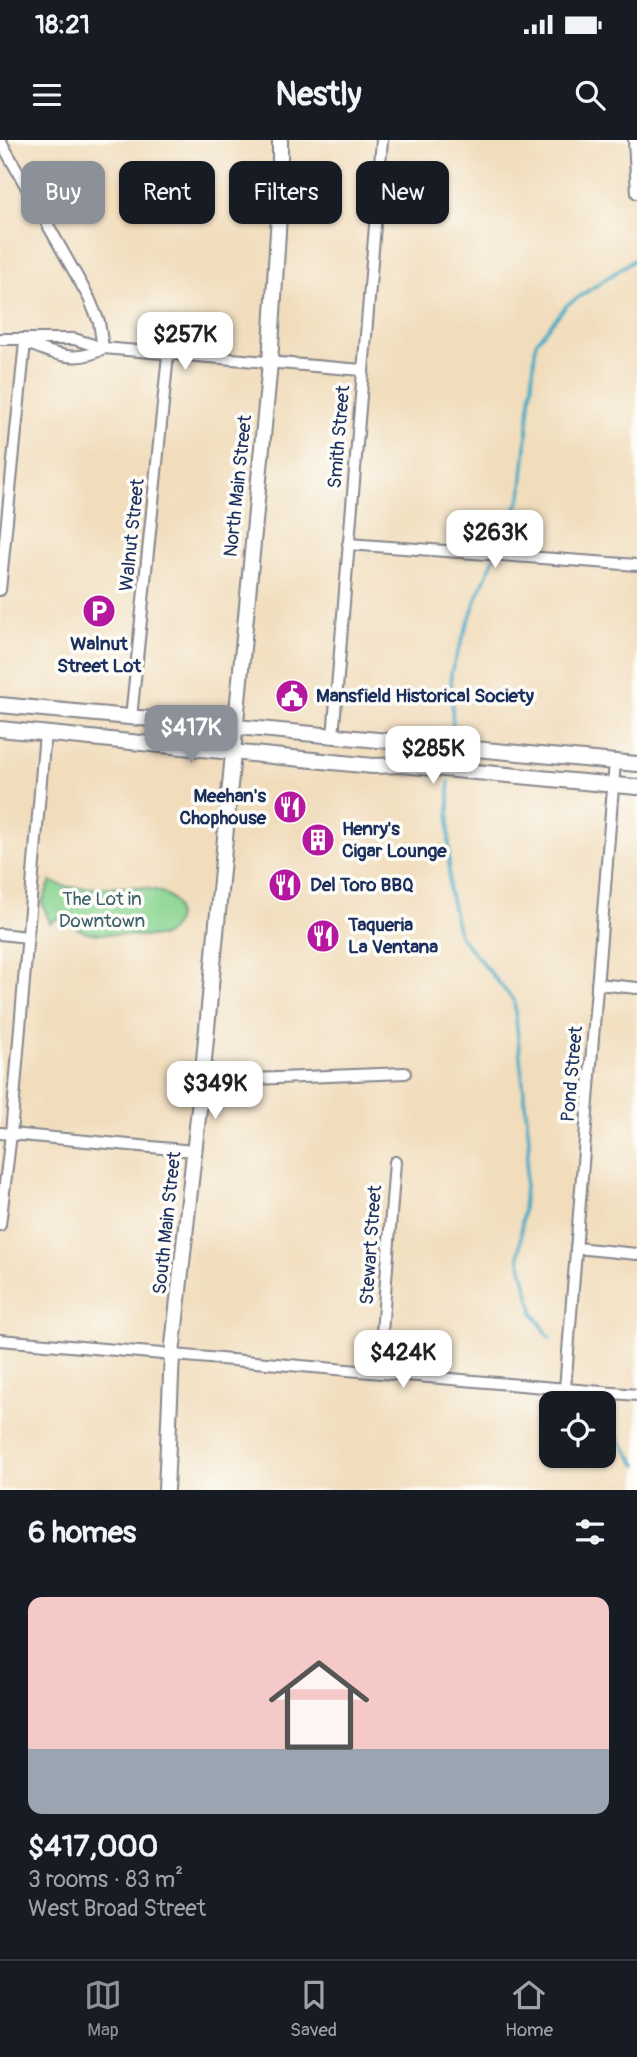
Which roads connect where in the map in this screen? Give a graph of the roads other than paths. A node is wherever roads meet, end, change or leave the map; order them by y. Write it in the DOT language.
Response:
graph roads {
  1 [pos="0,140"];
  2 [pos="280,140"];
  3 [pos="382,140"];
  4 [pos="634,140"];
  5 [pos="5,154"];
  6 [pos="637,193"];
  7 [pos="0,339"];
  8 [pos="25,342"];
  9 [pos="103,348"];
  10 [pos="168,355"];
  11 [pos="270,363"];
  12 [pos="362,370"];
  13 [pos="348,544"];
  14 [pos="637,565"];
  15 [pos="0,590"];
  16 [pos="0,705"];
  17 [pos="46,710"];
  18 [pos="131,718"];
  19 [pos="234,728"];
  20 [pos="0,729"];
  21 [pos="45,733"];
  22 [pos="333,737"];
  23 [pos="403,743"];
  24 [pos="231,751"];
  25 [pos="493,751"];
  26 [pos="615,762"];
  27 [pos="637,764"];
  28 [pos="401,765"];
  29 [pos="491,774"];
  30 [pos="612,785"];
  31 [pos="637,787"];
  32 [pos="0,934"];
  33 [pos="27,937"];
  34 [pos="597,984"];
  35 [pos="637,988"];
  36 [pos="405,1073"];
  37 [pos="202,1081"];
  38 [pos="6,1133"];
  39 [pos="194,1151"];
  40 [pos="395,1162"];
  41 [pos="0,1225"];
  42 [pos="576,1248"];
  43 [pos="637,1254"];
  44 [pos="0,1340"];
  45 [pos="172,1354"];
  46 [pos="379,1372"];
  47 [pos="565,1389"];
  48 [pos="637,1395"];
  49 [pos="166,1490"];
  1 -- 5 [label="street"];
  2 -- 11 [label="main road, North Main Street"];
  3 -- 12 [label="street, Smith Street"];
  4 -- 6 [label="street"];
  5 -- 9 [label="street"];
  7 -- 8 [label="street"];
  8 -- 9 [label="street"];
  8 -- 9 [label="street"];
  8 -- 15 [label="street"];
  9 -- 10 [label="street"];
  10 -- 11 [label="street"];
  10 -- 18 [label="street, Walnut Street"];
  11 -- 12 [label="street"];
  11 -- 19 [label="main road, North Main Street"];
  12 -- 13 [label="street, Smith Street"];
  13 -- 14 [label="street"];
  13 -- 22 [label="street, Smith Street"];
  16 -- 17 [label="main road"];
  17 -- 18 [label="main road"];
  17 -- 21 [label="main road"];
  18 -- 19 [label="main road"];
  19 -- 22 [label="main road"];
  19 -- 24 [label="main road, North Main Street"];
  20 -- 21 [label="main road"];
  21 -- 24 [label="main road"];
  21 -- 33 [label="street"];
  22 -- 23 [label="main road"];
  23 -- 25 [label="main road"];
  23 -- 28 [label="main road"];
  24 -- 28 [label="main road"];
  24 -- 37 [label="main road, South Main Street"];
  25 -- 26 [label="main road"];
  25 -- 29 [label="main road"];
  26 -- 27 [label="main road"];
  26 -- 30 [label="street, Pond Street"];
  28 -- 29 [label="main road"];
  29 -- 30 [label="main road"];
  30 -- 31 [label="main road"];
  30 -- 34 [label="street, Pond Street"];
  32 -- 33 [label="street"];
  33 -- 38 [label="street"];
  34 -- 35 [label="street"];
  34 -- 42 [label="street, Pond Street"];
  36 -- 37 [label="street"];
  37 -- 39 [label="main road, South Main Street"];
  38 -- 39 [label="street"];
  38 -- 41 [label="street"];
  39 -- 45 [label="main road, South Main Street"];
  40 -- 46 [label="street, Stewart Street"];
  42 -- 43 [label="street"];
  42 -- 47 [label="street, Pond Street"];
  44 -- 45 [label="street"];
  45 -- 46 [label="street"];
  45 -- 49 [label="main road, South Main Street"];
  46 -- 47 [label="street"];
  47 -- 48 [label="street"];
}
